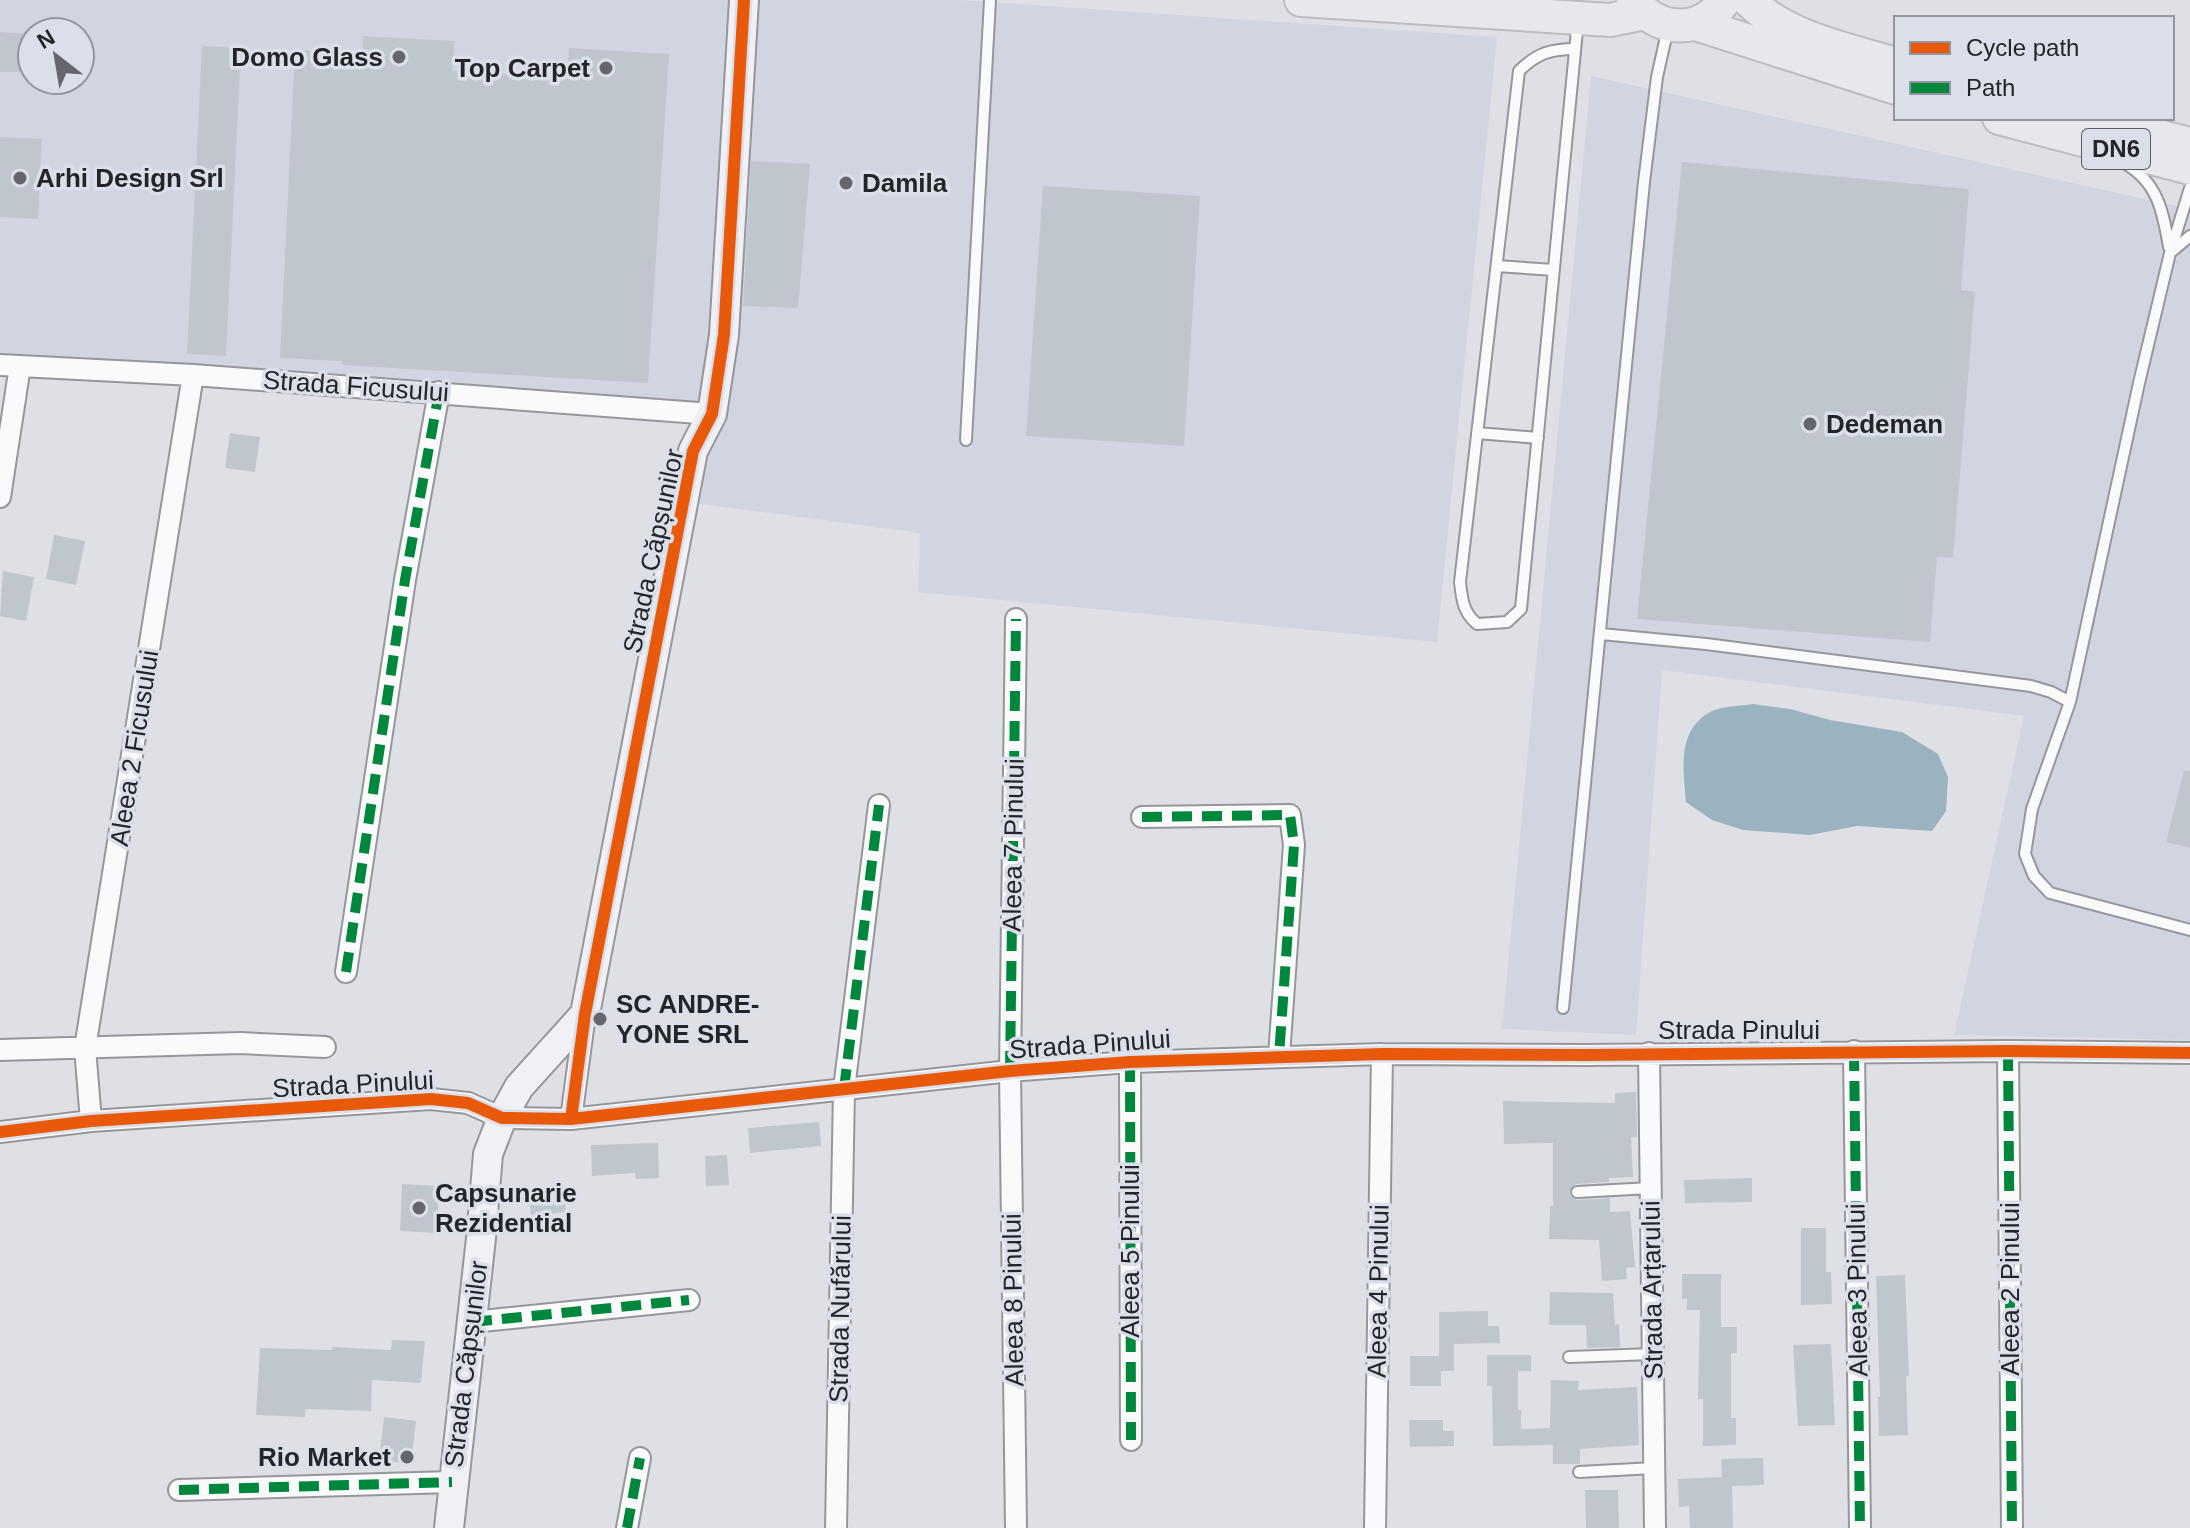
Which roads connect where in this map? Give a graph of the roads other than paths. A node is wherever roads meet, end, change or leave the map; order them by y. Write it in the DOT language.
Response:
graph roads {
  1 [pos="744,0"];
  2 [pos="990,0"];
  3 [pos="1301,0"];
  4 [pos="1725,0"];
  5 [pos="1748,0"];
  6 [pos="1660,16"];
  7 [pos="1577,34"];
  8 [pos="1894,63"];
  9 [pos="1894,87"];
  10 [pos="2006,120"];
  11 [pos="2094,120"];
  12 [pos="2042,130"];
  13 [pos="2190,144"];
  14 [pos="2190,168"];
  15 [pos="2190,188"];
  16 [pos="2190,236"];
  17 [pos="2170,253"];
  18 [pos="1497,266"];
  19 [pos="1554,270"];
  20 [pos="10,366"];
  21 [pos="193,375"];
  22 [pos="439,392"];
  23 [pos="712,414"];
  24 [pos="1477,433"];
  25 [pos="1538,438"];
  26 [pos="966,440"];
  27 [pos="0,497"];
  28 [pos="1016,619"];
  29 [pos="1601,634"];
  30 [pos="2070,702"];
  31 [pos="879,805"];
  32 [pos="1142,817"];
  33 [pos="2190,930"];
  34 [pos="346,972"];
  35 [pos="1563,1008"];
  36 [pos="585,1014"];
  37 [pos="325,1047"];
  38 [pos="85,1048"];
  39 [pos="0,1050"];
  40 [pos="1854,1051"];
  41 [pos="2008,1051"];
  42 [pos="1649,1053"];
  43 [pos="2190,1053"];
  44 [pos="1382,1054"];
  45 [pos="1279,1056"];
  46 [pos="1130,1062"];
  47 [pos="1010,1071"];
  48 [pos="844,1089"];
  49 [pos="502,1118"];
  50 [pos="571,1119"];
  51 [pos="91,1121"];
  52 [pos="0,1132"];
  53 [pos="1651,1188"];
  54 [pos="1577,1192"];
  55 [pos="689,1300"];
  56 [pos="472,1322"];
  57 [pos="1653,1354"];
  58 [pos="1569,1357"];
  59 [pos="1131,1440"];
  60 [pos="640,1458"];
  61 [pos="1654,1468"];
  62 [pos="1579,1472"];
  63 [pos="452,1482"];
  64 [pos="179,1490"];
  65 [pos="449,1528"];
  66 [pos="627,1528"];
  67 [pos="836,1528"];
  68 [pos="1016,1528"];
  69 [pos="1375,1528"];
  70 [pos="1655,1528"];
  71 [pos="1860,1528"];
  72 [pos="2012,1528"];
  1 -- 23 [label="street, Strada Căpșunilor"];
  2 -- 26 [label="lane"];
  3 -- 7 [label="main road"];
  4 -- 6 [label="main road"];
  5 -- 8 [label="main road"];
  6 -- 7 [label="main road"];
  6 -- 9 [label="main road"];
  6 -- 29 [label="lane"];
  7 -- 18 [label="lane"];
  7 -- 19 [label="lane"];
  10 -- 12 [label="main road, DN6"];
  11 -- 13 [label="main road, DN6"];
  12 -- 14 [label="main road, DN6"];
  12 -- 17 [label="lane"];
  15 -- 17 [label="lane"];
  16 -- 17 [label="lane"];
  17 -- 30 [label="lane"];
  18 -- 19 [label="lane"];
  18 -- 24 [label="lane"];
  19 -- 25 [label="lane"];
  20 -- 21 [label="street, Strada Ficusului"];
  20 -- 27 [label="street"];
  21 -- 22 [label="street, Strada Ficusului"];
  21 -- 38 [label="street, Aleea 2 Ficusului"];
  22 -- 23 [label="street, Strada Ficusului"];
  22 -- 34 [label="street"];
  23 -- 36 [label="street, Strada Căpșunilor"];
  24 -- 25 [label="lane"];
  24 -- 25 [label="lane"];
  28 -- 47 [label="street, Aleea 7 Pinului"];
  29 -- 30 [label="lane"];
  29 -- 35 [label="lane"];
  30 -- 33 [label="lane"];
  31 -- 48 [label="street, Strada Nufărului"];
  32 -- 45 [label="street"];
  36 -- 49 [label="street, Strada Căpșunilor"];
  36 -- 50 [label="street"];
  37 -- 38 [label="street"];
  38 -- 39 [label="street"];
  38 -- 51 [label="street, Aleea 2 Ficusului"];
  40 -- 41 [label="street, Strada Pinului"];
  40 -- 42 [label="street, Strada Pinului"];
  40 -- 71 [label="street, Aleea 3 Pinului"];
  41 -- 43 [label="street, Strada Pinului"];
  41 -- 72 [label="street, Aleea 2 Pinului"];
  42 -- 44 [label="street, Strada Pinului"];
  42 -- 53 [label="street, Strada Arțarului"];
  44 -- 45 [label="street, Strada Pinului"];
  44 -- 69 [label="street, Aleea 4 Pinului"];
  45 -- 46 [label="street, Strada Pinului"];
  46 -- 47 [label="street, Strada Pinului"];
  46 -- 59 [label="street, Aleea 5 Pinului"];
  47 -- 48 [label="street, Strada Pinului"];
  47 -- 68 [label="street, Aleea 8 Pinului"];
  48 -- 50 [label="street, Strada Pinului"];
  48 -- 67 [label="street, Strada Nufărului"];
  49 -- 50 [label="street, Strada Pinului"];
  49 -- 51 [label="street, Strada Pinului"];
  49 -- 56 [label="street, Strada Căpșunilor"];
  51 -- 52 [label="street, Strada Pinului"];
  53 -- 54 [label="lane"];
  53 -- 57 [label="street, Strada Arțarului"];
  55 -- 56 [label="street"];
  56 -- 63 [label="street, Strada Căpșunilor"];
  57 -- 58 [label="lane"];
  57 -- 61 [label="street, Strada Arțarului"];
  60 -- 66 [label="street"];
  61 -- 62 [label="lane"];
  61 -- 70 [label="street, Strada Arțarului"];
  63 -- 64 [label="street"];
  63 -- 65 [label="street, Strada Căpșunilor"];
}
